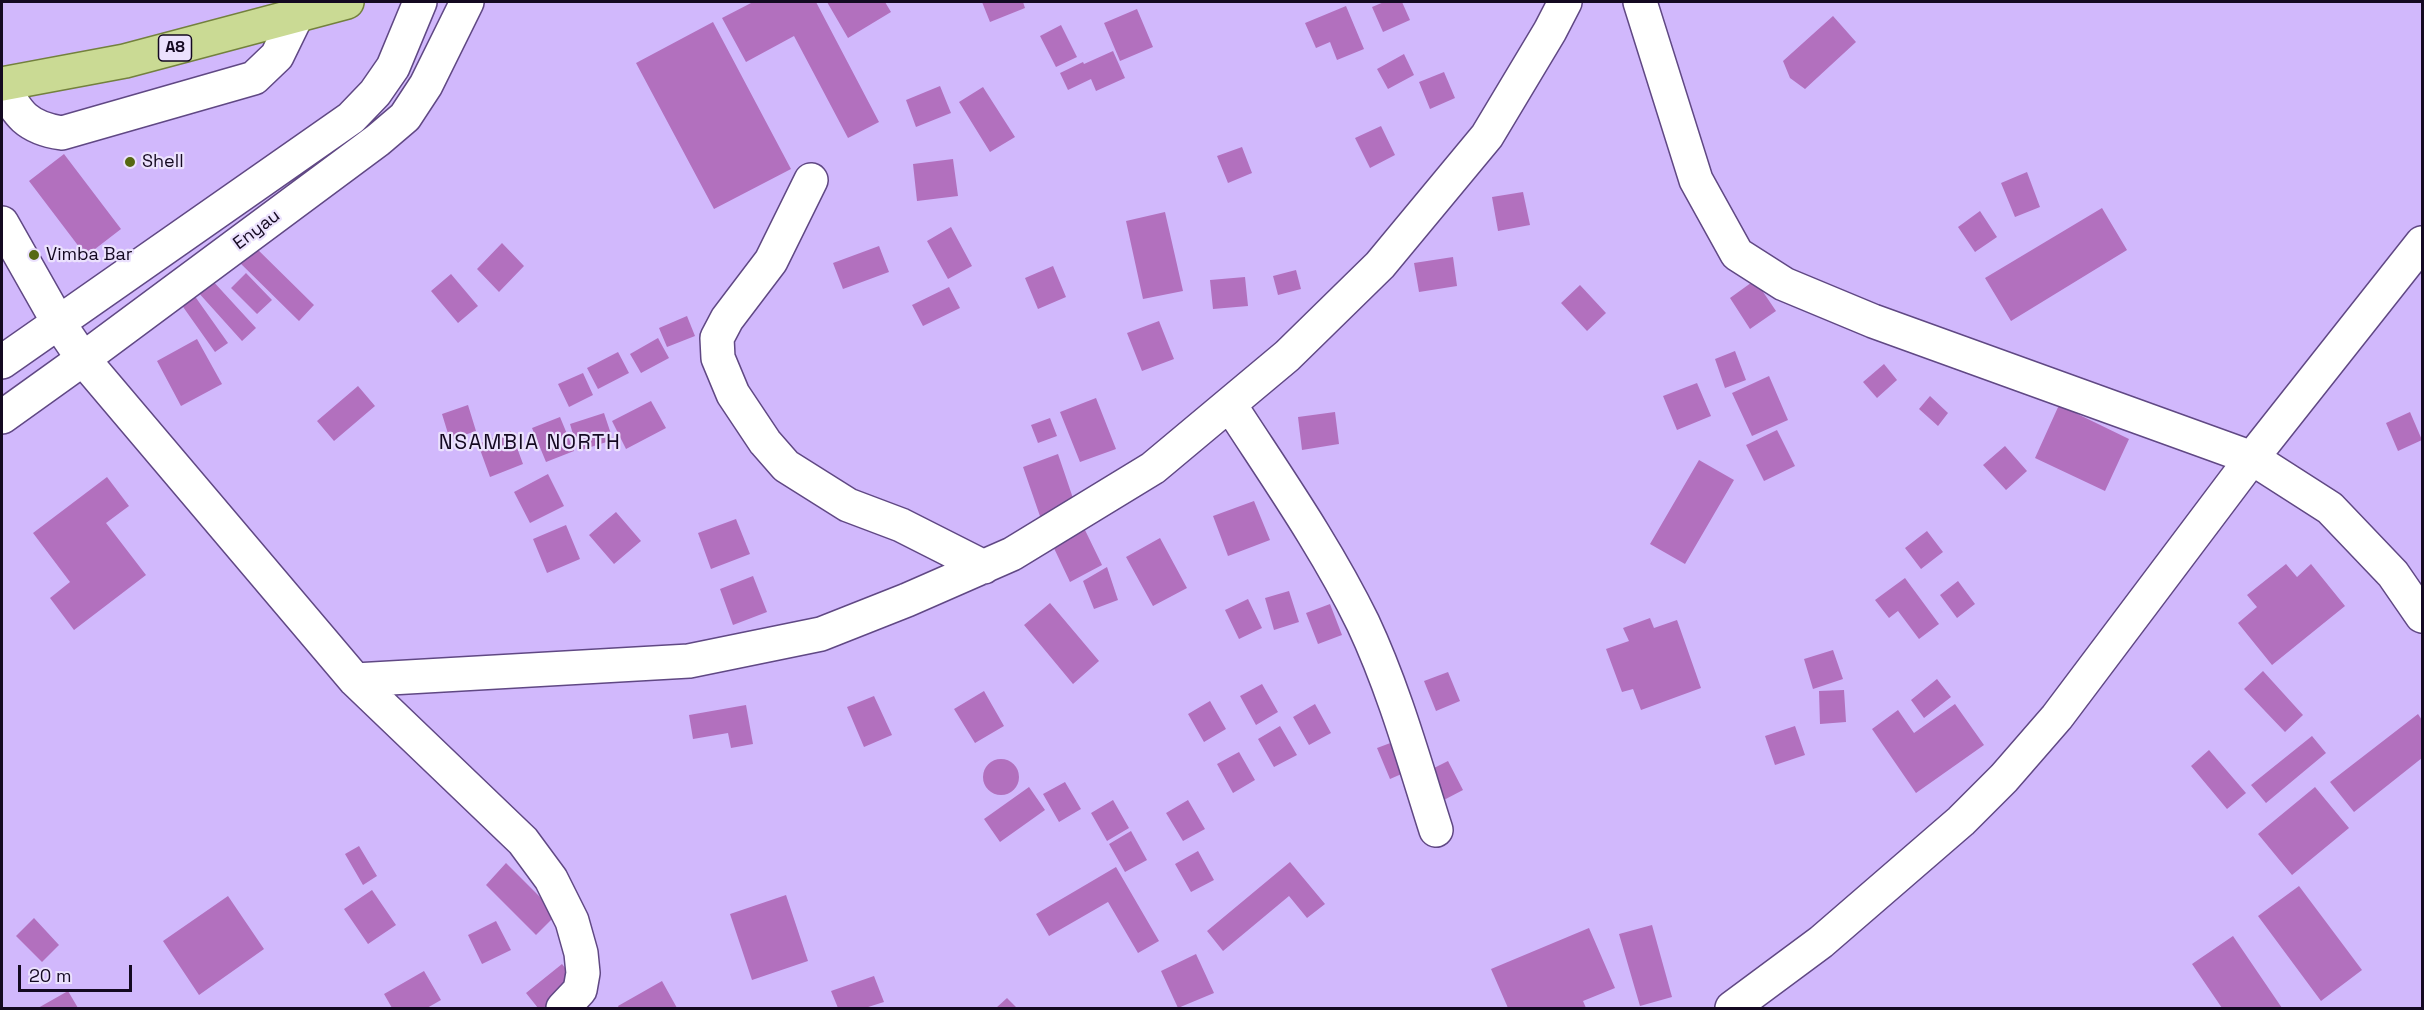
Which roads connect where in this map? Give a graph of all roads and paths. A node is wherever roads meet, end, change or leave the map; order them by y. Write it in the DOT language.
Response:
graph roads {
  1 [pos="347,2"];
  2 [pos="420,2"];
  3 [pos="467,2"];
  4 [pos="1565,2"];
  5 [pos="1640,2"];
  6 [pos="297,15"];
  7 [pos="2,84"];
  8 [pos="811,180"];
  9 [pos="2,223"];
  10 [pos="2422,243"];
  11 [pos="58,322"];
  12 [pos="83,360"];
  13 [pos="2,362"];
  14 [pos="1230,405"];
  15 [pos="2,417"];
  16 [pos="2252,458"];
  17 [pos="984,567"];
  18 [pos="2422,616"];
  19 [pos="355,680"];
  20 [pos="1436,830"];
  21 [pos="563,1008"];
  22 [pos="1732,1008"];
  1 -- 6 [label="main road, A8"];
  2 -- 11 [label="street, Enyau"];
  3 -- 12 [label="street, Enyau"];
  4 -- 14 [label="street"];
  5 -- 16 [label="street"];
  6 -- 7 [label="main road, A8"];
  6 -- 7 [label="street"];
  8 -- 17 [label="street"];
  9 -- 11 [label="street"];
  10 -- 16 [label="street"];
  11 -- 12 [label="street"];
  11 -- 13 [label="street, Enyau"];
  12 -- 15 [label="street, Enyau"];
  12 -- 19 [label="street"];
  14 -- 17 [label="street"];
  14 -- 20 [label="street"];
  16 -- 18 [label="street"];
  16 -- 22 [label="street"];
  17 -- 19 [label="street"];
  19 -- 21 [label="street"];
}
